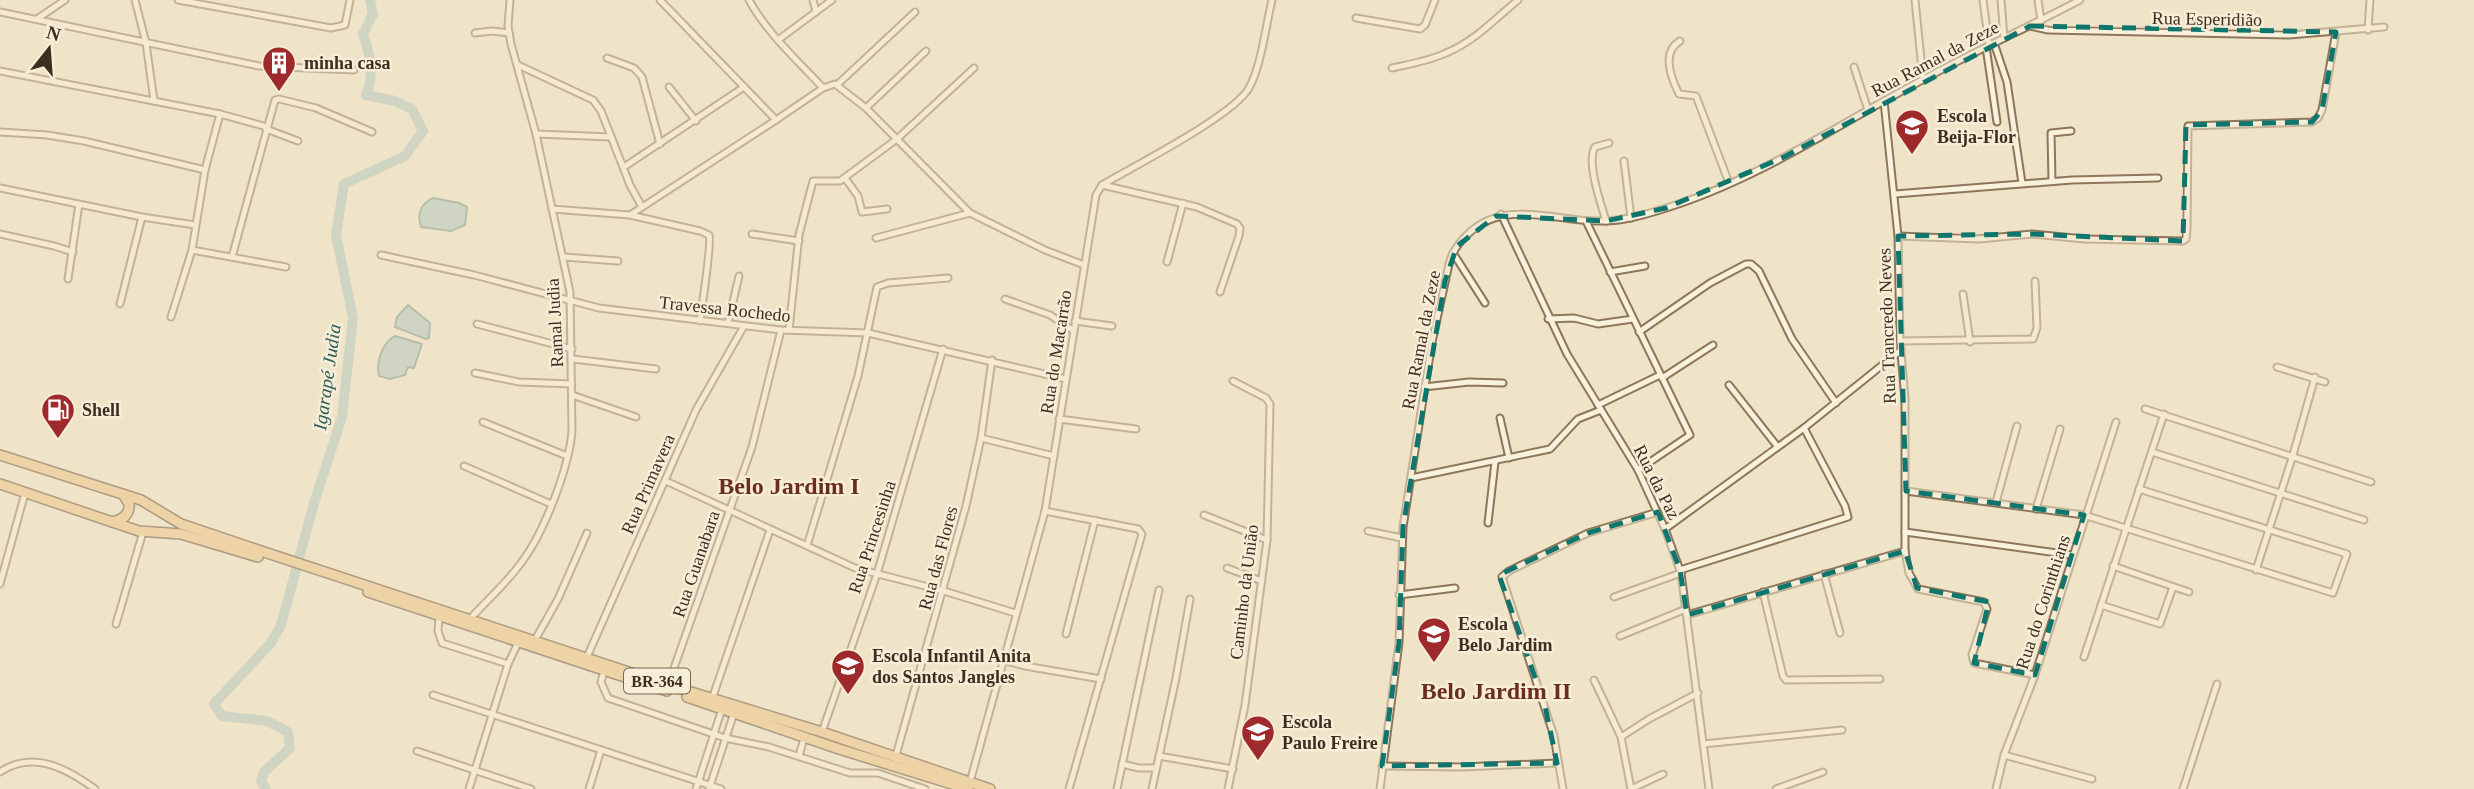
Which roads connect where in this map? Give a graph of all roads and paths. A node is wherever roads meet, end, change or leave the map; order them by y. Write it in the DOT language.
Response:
graph roads {
  1 [pos="65,0"];
  2 [pos="135,0"];
  3 [pos="178,0"];
  4 [pos="350,0"];
  5 [pos="510,0"];
  6 [pos="660,0"];
  7 [pos="749,0"];
  8 [pos="813,0"];
  9 [pos="832,0"];
  10 [pos="1272,0"];
  11 [pos="1435,0"];
  12 [pos="1915,0"];
  13 [pos="1983,0"];
  14 [pos="2001,0"];
  15 [pos="2038,0"];
  16 [pos="2080,0"];
  17 [pos="2370,0"];
  18 [pos="1516,1"];
  19 [pos="0,12"];
  20 [pos="816,12"];
  21 [pos="915,12"];
  22 [pos="1356,18"];
  23 [pos="37,19"];
  24 [pos="2041,21"];
  25 [pos="2030,26"];
  26 [pos="2384,27"];
  27 [pos="2368,30"];
  28 [pos="2336,32"];
  29 [pos="475,33"];
  30 [pos="509,33"];
  31 [pos="2004,38"];
  32 [pos="778,40"];
  33 [pos="1680,41"];
  34 [pos="146,43"];
  35 [pos="1990,45"];
  36 [pos="926,51"];
  37 [pos="607,58"];
  38 [pos="519,65"];
  39 [pos="1854,67"];
  40 [pos="974,68"];
  41 [pos="1392,68"];
  42 [pos="354,70"];
  43 [pos="0,71"];
  44 [pos="1923,79"];
  45 [pos="838,84"];
  46 [pos="825,86"];
  47 [pos="744,87"];
  48 [pos="669,88"];
  49 [pos="154,101"];
  50 [pos="1884,102"];
  51 [pos="866,108"];
  52 [pos="1868,110"];
  53 [pos="220,114"];
  54 [pos="776,120"];
  55 [pos="696,121"];
  56 [pos="1997,122"];
  57 [pos="266,128"];
  58 [pos="2071,131"];
  59 [pos="0,132"];
  60 [pos="372,132"];
  61 [pos="536,134"];
  62 [pos="611,137"];
  63 [pos="897,139"];
  64 [pos="298,141"];
  65 [pos="1609,143"];
  66 [pos="660,144"];
  67 [pos="1625,161"];
  68 [pos="624,167"];
  69 [pos="205,170"];
  70 [pos="845,178"];
  71 [pos="2158,178"];
  72 [pos="2052,181"];
  73 [pos="1729,183"];
  74 [pos="2022,183"];
  75 [pos="1102,185"];
  76 [pos="0,188"];
  77 [pos="1895,194"];
  78 [pos="1184,203"];
  79 [pos="79,204"];
  80 [pos="642,207"];
  81 [pos="552,209"];
  82 [pos="887,209"];
  83 [pos="970,213"];
  84 [pos="629,215"];
  85 [pos="1501,215"];
  86 [pos="142,217"];
  87 [pos="1630,218"];
  88 [pos="1586,221"];
  89 [pos="1606,222"];
  90 [pos="195,225"];
  91 [pos="0,234"];
  92 [pos="752,234"];
  93 [pos="1898,236"];
  94 [pos="876,238"];
  95 [pos="799,241"];
  96 [pos="191,250"];
  97 [pos="73,252"];
  98 [pos="1453,253"];
  99 [pos="382,255"];
  100 [pos="232,257"];
  101 [pos="564,257"];
  102 [pos="618,261"];
  103 [pos="1167,262"];
  104 [pos="1084,265"];
  105 [pos="1645,266"];
  106 [pos="286,267"];
  107 [pos="1611,272"];
  108 [pos="739,276"];
  109 [pos="948,278"];
  110 [pos="68,279"];
  111 [pos="2035,281"];
  112 [pos="1220,292"];
  113 [pos="1963,294"];
  114 [pos="1005,299"];
  115 [pos="572,303"];
  116 [pos="1485,303"];
  117 [pos="120,304"];
  118 [pos="170,317"];
  119 [pos="1548,318"];
  120 [pos="1633,318"];
  121 [pos="700,321"];
  122 [pos="1075,321"];
  123 [pos="728,323"];
  124 [pos="477,324"];
  125 [pos="744,326"];
  126 [pos="1112,327"];
  127 [pos="780,330"];
  128 [pos="789,330"];
  129 [pos="1074,331"];
  130 [pos="1639,332"];
  131 [pos="868,334"];
  132 [pos="1899,341"];
  133 [pos="1970,342"];
  134 [pos="1713,345"];
  135 [pos="572,349"];
  136 [pos="943,349"];
  137 [pos="1901,350"];
  138 [pos="573,359"];
  139 [pos="992,360"];
  140 [pos="2277,367"];
  141 [pos="656,369"];
  142 [pos="475,373"];
  143 [pos="1661,376"];
  144 [pos="2315,377"];
  145 [pos="1066,379"];
  146 [pos="1233,381"];
  147 [pos="2325,382"];
  148 [pos="1503,383"];
  149 [pos="572,384"];
  150 [pos="1729,385"];
  151 [pos="1424,387"];
  152 [pos="572,396"];
  153 [pos="1836,403"];
  154 [pos="1600,408"];
  155 [pos="2145,409"];
  156 [pos="2164,414"];
  157 [pos="636,417"];
  158 [pos="1500,418"];
  159 [pos="1059,419"];
  160 [pos="483,422"];
  161 [pos="2116,422"];
  162 [pos="2017,426"];
  163 [pos="1804,428"];
  164 [pos="1136,429"];
  165 [pos="2060,429"];
  166 [pos="981,438"];
  167 [pos="1777,446"];
  168 [pos="2152,452"];
  169 [pos="2293,455"];
  170 [pos="1,456"];
  171 [pos="568,456"];
  172 [pos="1054,456"];
  173 [pos="1509,458"];
  174 [pos="1495,461"];
  175 [pos="464,467"];
  176 [pos="1638,470"];
  177 [pos="1411,478"];
  178 [pos="666,481"];
  179 [pos="2371,482"];
  180 [pos="0,484"];
  181 [pos="2139,489"];
  182 [pos="1906,491"];
  183 [pos="25,493"];
  184 [pos="123,494"];
  185 [pos="2281,494"];
  186 [pos="1996,502"];
  187 [pos="551,503"];
  188 [pos="2036,509"];
  189 [pos="730,510"];
  190 [pos="1045,510"];
  191 [pos="1658,512"];
  192 [pos="1204,515"];
  193 [pos="2084,515"];
  194 [pos="1095,520"];
  195 [pos="2364,520"];
  196 [pos="113,522"];
  197 [pos="1488,523"];
  198 [pos="2126,527"];
  199 [pos="1665,529"];
  200 [pos="770,530"];
  201 [pos="1367,531"];
  202 [pos="2269,531"];
  203 [pos="143,532"];
  204 [pos="1905,532"];
  205 [pos="587,533"];
  206 [pos="1402,538"];
  207 [pos="1267,540"];
  208 [pos="807,546"];
  209 [pos="1905,551"];
  210 [pos="254,552"];
  211 [pos="2073,555"];
  212 [pos="2113,566"];
  213 [pos="1227,568"];
  214 [pos="2256,570"];
  215 [pos="1680,571"];
  216 [pos="877,574"];
  217 [pos="325,575"];
  218 [pos="1824,575"];
  219 [pos="1262,581"];
  220 [pos="0,584"];
  221 [pos="2174,587"];
  222 [pos="1455,588"];
  223 [pos="1159,590"];
  224 [pos="944,591"];
  225 [pos="1763,592"];
  226 [pos="2189,592"];
  227 [pos="1399,595"];
  228 [pos="1614,597"];
  229 [pos="1190,599"];
  230 [pos="2101,605"];
  231 [pos="1686,612"];
  232 [pos="1016,613"];
  233 [pos="439,617"];
  234 [pos="469,620"];
  235 [pos="116,624"];
  236 [pos="1840,633"];
  237 [pos="1066,634"];
  238 [pos="1620,636"];
  239 [pos="535,640"];
  240 [pos="519,643"];
  241 [pos="587,657"];
  242 [pos="2084,657"];
  243 [pos="1002,660"];
  244 [pos="508,664"];
  245 [pos="604,670"];
  246 [pos="2035,675"];
  247 [pos="1101,679"];
  248 [pos="1880,679"];
  249 [pos="1594,680"];
  250 [pos="2217,684"];
  251 [pos="668,685"];
  252 [pos="1698,694"];
  253 [pos="433,695"];
  254 [pos="712,699"];
  255 [pos="722,709"];
  256 [pos="493,713"];
  257 [pos="734,713"];
  258 [pos="772,722"];
  259 [pos="1842,730"];
  260 [pos="821,732"];
  261 [pos="714,734"];
  262 [pos="1620,737"];
  263 [pos="725,738"];
  264 [pos="804,738"];
  265 [pos="843,739"];
  266 [pos="1703,744"];
  267 [pos="601,750"];
  268 [pos="839,750"];
  269 [pos="417,751"];
  270 [pos="1159,755"];
  271 [pos="2004,755"];
  272 [pos="799,757"];
  273 [pos="895,759"];
  274 [pos="1557,763"];
  275 [pos="1122,764"];
  276 [pos="1382,766"];
  277 [pos="1156,768"];
  278 [pos="1233,769"];
  279 [pos="476,770"];
  280 [pos="0,772"];
  281 [pos="1823,772"];
  282 [pos="1663,774"];
  283 [pos="2092,779"];
  284 [pos="698,782"];
  285 [pos="969,786"];
  286 [pos="709,787"];
  287 [pos="953,787"];
  288 [pos="95,789"];
  289 [pos="469,789"];
  290 [pos="531,789"];
  291 [pos="589,789"];
  292 [pos="696,789"];
  293 [pos="721,789"];
  294 [pos="925,789"];
  295 [pos="990,789"];
  296 [pos="1069,789"];
  297 [pos="1117,789"];
  298 [pos="1152,789"];
  299 [pos="1228,789"];
  300 [pos="1380,789"];
  301 [pos="1563,789"];
  302 [pos="1631,789"];
  303 [pos="1709,789"];
  304 [pos="1776,789"];
  305 [pos="1996,789"];
  306 [pos="2183,789"];
  1 -- 23 [label="street"];
  2 -- 34 [label="street"];
  3 -- 4 [label="street"];
  5 -- 30 [label="street, Ramal Judia"];
  6 -- 47 [label="street"];
  7 -- 32 [label="street"];
  8 -- 20 [label="street"];
  9 -- 20 [label="street"];
  10 -- 75 [label="street"];
  11 -- 22 [label="street"];
  12 -- 44 [label="street"];
  13 -- 35 [label="street"];
  14 -- 31 [label="street"];
  15 -- 24 [label="street"];
  16 -- 24 [label="street, Rua Ramal da Zeze"];
  17 -- 27 [label="street"];
  18 -- 41 [label="street"];
  19 -- 23 [label="street"];
  20 -- 32 [label="street"];
  21 -- 45 [label="street"];
  23 -- 34 [label="street"];
  24 -- 25 [label="street, Rua Ramal da Zeze"];
  25 -- 28 [label="street, Rua Esperidião"];
  25 -- 31 [label="street, Rua Ramal da Zeze"];
  26 -- 27 [label="street, Rua Esperidião"];
  27 -- 28 [label="street, Rua Esperidião"];
  28 -- 93 [label="street"];
  29 -- 30 [label="street"];
  30 -- 38 [label="street, Ramal Judia"];
  31 -- 35 [label="street, Rua Ramal da Zeze"];
  32 -- 46 [label="street"];
  33 -- 73 [label="street"];
  34 -- 42 [label="street"];
  34 -- 49 [label="street"];
  35 -- 44 [label="street, Rua Ramal da Zeze"];
  35 -- 56 [label="street"];
  35 -- 74 [label="street"];
  36 -- 51 [label="street"];
  37 -- 66 [label="street"];
  38 -- 61 [label="street, Ramal Judia"];
  38 -- 62 [label="street"];
  39 -- 52 [label="street"];
  40 -- 63 [label="street"];
  43 -- 49 [label="street"];
  44 -- 50 [label="street, Rua Ramal da Zeze"];
  45 -- 46 [label="street"];
  45 -- 51 [label="street"];
  46 -- 54 [label="street"];
  47 -- 54 [label="street"];
  47 -- 55 [label="street"];
  48 -- 55 [label="street"];
  49 -- 53 [label="street"];
  50 -- 52 [label="street, Rua Ramal da Zeze"];
  50 -- 77 [label="street, Rua Trancredo Neves"];
  51 -- 63 [label="street"];
  52 -- 73 [label="street, Rua Ramal da Zeze"];
  53 -- 57 [label="street"];
  53 -- 69 [label="street"];
  54 -- 80 [label="street"];
  55 -- 66 [label="street"];
  57 -- 60 [label="street"];
  57 -- 64 [label="street"];
  57 -- 100 [label="street"];
  58 -- 72 [label="street"];
  59 -- 69 [label="street"];
  61 -- 62 [label="street"];
  61 -- 81 [label="street, Ramal Judia"];
  62 -- 68 [label="street"];
  63 -- 70 [label="street"];
  63 -- 83 [label="street"];
  65 -- 89 [label="street"];
  66 -- 68 [label="street"];
  67 -- 87 [label="street"];
  68 -- 80 [label="street"];
  69 -- 90 [label="street"];
  70 -- 82 [label="street"];
  70 -- 95 [label="street"];
  71 -- 72 [label="street"];
  72 -- 74 [label="street"];
  73 -- 87 [label="street, Rua Ramal da Zeze"];
  74 -- 77 [label="street"];
  75 -- 78 [label="street"];
  75 -- 104 [label="street, Rua do Macarrão"];
  76 -- 79 [label="street"];
  77 -- 93 [label="street, Rua Trancredo Neves"];
  78 -- 103 [label="street"];
  78 -- 112 [label="street"];
  79 -- 86 [label="street"];
  79 -- 97 [label="street"];
  80 -- 84 [label="street"];
  81 -- 84 [label="street"];
  81 -- 101 [label="street, Ramal Judia"];
  83 -- 94 [label="street"];
  83 -- 104 [label="street"];
  84 -- 121 [label="street"];
  85 -- 88 [label="street, Rua Ramal da Zeze"];
  85 -- 98 [label="street, Rua Ramal da Zeze"];
  85 -- 119 [label="street, Rua da Paz"];
  86 -- 90 [label="street"];
  86 -- 117 [label="street"];
  87 -- 89 [label="street, Rua Ramal da Zeze"];
  88 -- 89 [label="street, Rua Ramal da Zeze"];
  88 -- 107 [label="street"];
  90 -- 96 [label="street"];
  91 -- 97 [label="street"];
  92 -- 95 [label="street"];
  93 -- 132 [label="street, Rua Trancredo Neves"];
  95 -- 128 [label="street"];
  96 -- 100 [label="street"];
  96 -- 118 [label="street"];
  97 -- 110 [label="street"];
  98 -- 116 [label="street"];
  98 -- 151 [label="street, Rua Ramal da Zeze"];
  99 -- 115 [label="street, Travessa Rochedo"];
  100 -- 106 [label="street"];
  101 -- 102 [label="street"];
  101 -- 115 [label="street, Ramal Judia"];
  104 -- 122 [label="street, Rua do Macarrão"];
  105 -- 107 [label="street"];
  107 -- 120 [label="street"];
  108 -- 123 [label="street"];
  109 -- 131 [label="street"];
  111 -- 133 [label="street"];
  113 -- 133 [label="street"];
  114 -- 129 [label="street"];
  115 -- 121 [label="street, Travessa Rochedo"];
  115 -- 135 [label="street, Ramal Judia"];
  119 -- 120 [label="street"];
  119 -- 154 [label="street, Rua da Paz"];
  120 -- 130 [label="street"];
  121 -- 123 [label="street, Travessa Rochedo"];
  122 -- 126 [label="street"];
  122 -- 129 [label="street, Rua do Macarrão"];
  123 -- 125 [label="street, Travessa Rochedo"];
  124 -- 135 [label="street"];
  125 -- 127 [label="street, Travessa Rochedo"];
  125 -- 178 [label="street, Rua Primavera"];
  127 -- 128 [label="street, Travessa Rochedo"];
  127 -- 189 [label="street, Rua Guanabara"];
  128 -- 131 [label="street, Travessa Rochedo"];
  129 -- 145 [label="street, Rua do Macarrão"];
  130 -- 143 [label="street"];
  130 -- 153 [label="street"];
  131 -- 136 [label="street, Travessa Rochedo"];
  131 -- 208 [label="street"];
  132 -- 133 [label="street"];
  132 -- 137 [label="street, Rua Trancredo Neves"];
  134 -- 143 [label="street"];
  135 -- 138 [label="street, Ramal Judia"];
  136 -- 139 [label="street, Travessa Rochedo"];
  136 -- 216 [label="street, Rua Princesinha"];
  137 -- 153 [label="street"];
  137 -- 182 [label="street, Rua Trancredo Neves"];
  138 -- 141 [label="street"];
  138 -- 149 [label="street, Ramal Judia"];
  139 -- 145 [label="street, Travessa Rochedo"];
  139 -- 166 [label="street, Rua das Flores"];
  140 -- 144 [label="street"];
  142 -- 149 [label="street"];
  143 -- 154 [label="street"];
  143 -- 176 [label="street"];
  144 -- 147 [label="street"];
  144 -- 169 [label="street"];
  145 -- 159 [label="street, Rua do Macarrão"];
  146 -- 207 [label="street, Caminho da União"];
  148 -- 151 [label="street"];
  149 -- 152 [label="street, Ramal Judia"];
  150 -- 167 [label="street"];
  151 -- 177 [label="street, Rua Ramal da Zeze"];
  152 -- 157 [label="street"];
  152 -- 171 [label="street, Ramal Judia"];
  153 -- 163 [label="street"];
  154 -- 173 [label="street"];
  154 -- 176 [label="street, Rua da Paz"];
  155 -- 156 [label="street"];
  156 -- 168 [label="street"];
  156 -- 169 [label="street"];
  158 -- 173 [label="street"];
  159 -- 164 [label="street"];
  159 -- 172 [label="street, Rua do Macarrão"];
  160 -- 171 [label="street"];
  161 -- 193 [label="street, Rua do Corinthians"];
  162 -- 186 [label="street"];
  163 -- 167 [label="street"];
  163 -- 215 [label="street"];
  165 -- 188 [label="street"];
  166 -- 172 [label="street"];
  166 -- 224 [label="street, Rua das Flores"];
  167 -- 199 [label="street"];
  168 -- 181 [label="street"];
  168 -- 185 [label="street"];
  169 -- 179 [label="street"];
  169 -- 185 [label="street"];
  170 -- 184 [label="highway, BR-364"];
  171 -- 187 [label="street, Ramal Judia"];
  172 -- 190 [label="street, Rua do Macarrão"];
  173 -- 174 [label="street"];
  174 -- 177 [label="street"];
  174 -- 197 [label="street"];
  175 -- 187 [label="street"];
  176 -- 191 [label="street, Rua da Paz"];
  177 -- 206 [label="street, Rua Ramal da Zeze"];
  178 -- 189 [label="street"];
  178 -- 241 [label="street, Rua Primavera"];
  180 -- 183 [label="highway, BR-364"];
  181 -- 198 [label="street"];
  181 -- 202 [label="street"];
  182 -- 186 [label="street"];
  182 -- 204 [label="street, Rua Trancredo Neves"];
  183 -- 196 [label="highway, BR-364"];
  183 -- 220 [label="street"];
  184 -- 196 [label="highway"];
  184 -- 210 [label="highway, BR-364"];
  185 -- 195 [label="street"];
  185 -- 202 [label="street"];
  186 -- 188 [label="street"];
  187 -- 234 [label="street, Ramal Judia"];
  188 -- 193 [label="street"];
  189 -- 200 [label="street"];
  189 -- 251 [label="street, Rua Guanabara"];
  190 -- 194 [label="street"];
  190 -- 232 [label="street, Rua do Macarrão"];
  191 -- 199 [label="street, Rua da Paz"];
  191 -- 274 [label="street"];
  192 -- 207 [label="street"];
  193 -- 198 [label="street"];
  193 -- 211 [label="street, Rua do Corinthians"];
  194 -- 237 [label="street"];
  194 -- 247 [label="street"];
  196 -- 203 [label="highway, BR-364"];
  198 -- 212 [label="street"];
  198 -- 214 [label="street"];
  199 -- 215 [label="street, Rua da Paz"];
  200 -- 208 [label="street"];
  200 -- 254 [label="street"];
  201 -- 206 [label="street"];
  202 -- 214 [label="street"];
  202 -- 214 [label="street"];
  203 -- 210 [label="highway, BR-364"];
  203 -- 235 [label="street"];
  204 -- 209 [label="street, Rua Trancredo Neves"];
  204 -- 211 [label="street"];
  205 -- 239 [label="street"];
  206 -- 227 [label="street, Rua Ramal da Zeze"];
  207 -- 219 [label="street, Caminho da União"];
  208 -- 216 [label="street"];
  209 -- 218 [label="street"];
  209 -- 246 [label="street"];
  210 -- 217 [label="highway, BR-364"];
  211 -- 246 [label="street, Rua do Corinthians"];
  212 -- 221 [label="street"];
  212 -- 230 [label="street"];
  213 -- 219 [label="street"];
  215 -- 228 [label="street"];
  215 -- 231 [label="street, Rua da Paz"];
  216 -- 224 [label="street"];
  216 -- 260 [label="street, Rua Princesinha"];
  217 -- 233 [label="highway, BR-364"];
  217 -- 234 [label="highway, BR-364"];
  218 -- 225 [label="street"];
  218 -- 236 [label="street"];
  219 -- 278 [label="street, Caminho da União"];
  221 -- 226 [label="street"];
  221 -- 230 [label="street"];
  222 -- 227 [label="street"];
  223 -- 275 [label="street"];
  224 -- 232 [label="street"];
  224 -- 273 [label="street, Rua das Flores"];
  225 -- 231 [label="street"];
  225 -- 248 [label="street"];
  227 -- 276 [label="street, Rua Ramal da Zeze"];
  229 -- 270 [label="street"];
  230 -- 242 [label="street"];
  231 -- 238 [label="street"];
  231 -- 252 [label="street, Rua da Paz"];
  232 -- 243 [label="street, Rua do Macarrão"];
  233 -- 240 [label="highway, BR-364"];
  233 -- 244 [label="street"];
  234 -- 239 [label="highway, BR-364"];
  239 -- 241 [label="highway, BR-364"];
  240 -- 244 [label="street"];
  240 -- 245 [label="highway, BR-364"];
  241 -- 251 [label="highway, BR-364"];
  243 -- 247 [label="street"];
  243 -- 285 [label="street, Rua do Macarrão"];
  244 -- 256 [label="street"];
  245 -- 255 [label="highway, BR-364"];
  245 -- 261 [label="street"];
  246 -- 271 [label="street, Rua do Corinthians"];
  247 -- 296 [label="street"];
  249 -- 262 [label="street"];
  250 -- 306 [label="street"];
  251 -- 254 [label="highway, BR-364"];
  252 -- 262 [label="street"];
  252 -- 266 [label="street, Rua da Paz"];
  253 -- 256 [label="street"];
  254 -- 258 [label="highway, BR-364"];
  255 -- 257 [label="highway, BR-364"];
  255 -- 261 [label="street"];
  256 -- 267 [label="street"];
  256 -- 279 [label="street"];
  257 -- 258 [label="highway, BR-364"];
  257 -- 263 [label="street"];
  258 -- 260 [label="highway, BR-364"];
  258 -- 264 [label="highway, BR-364"];
  259 -- 266 [label="street"];
  260 -- 265 [label="highway, BR-364"];
  261 -- 263 [label="street"];
  261 -- 284 [label="street"];
  262 -- 302 [label="street"];
  263 -- 272 [label="street"];
  263 -- 286 [label="street"];
  264 -- 268 [label="highway, BR-364"];
  264 -- 272 [label="street"];
  265 -- 268 [label="highway"];
  265 -- 273 [label="highway, BR-364"];
  266 -- 303 [label="street, Rua da Paz"];
  267 -- 284 [label="street"];
  267 -- 291 [label="street"];
  268 -- 287 [label="highway, BR-364"];
  269 -- 279 [label="street"];
  270 -- 277 [label="street"];
  270 -- 278 [label="street"];
  271 -- 283 [label="street"];
  271 -- 305 [label="street, Rua do Corinthians"];
  272 -- 294 [label="street"];
  273 -- 285 [label="highway, BR-364"];
  274 -- 276 [label="street"];
  274 -- 301 [label="street"];
  275 -- 277 [label="street"];
  275 -- 297 [label="street"];
  276 -- 300 [label="street, Rua Ramal da Zeze"];
  277 -- 298 [label="street"];
  278 -- 299 [label="street, Caminho da União"];
  279 -- 289 [label="street"];
  279 -- 290 [label="street"];
  280 -- 288 [label="street"];
  281 -- 304 [label="street"];
  282 -- 302 [label="street"];
  284 -- 286 [label="street"];
  284 -- 292 [label="street"];
  285 -- 287 [label="highway, BR-364"];
  285 -- 295 [label="highway, BR-364"];
  286 -- 293 [label="street"];
}
